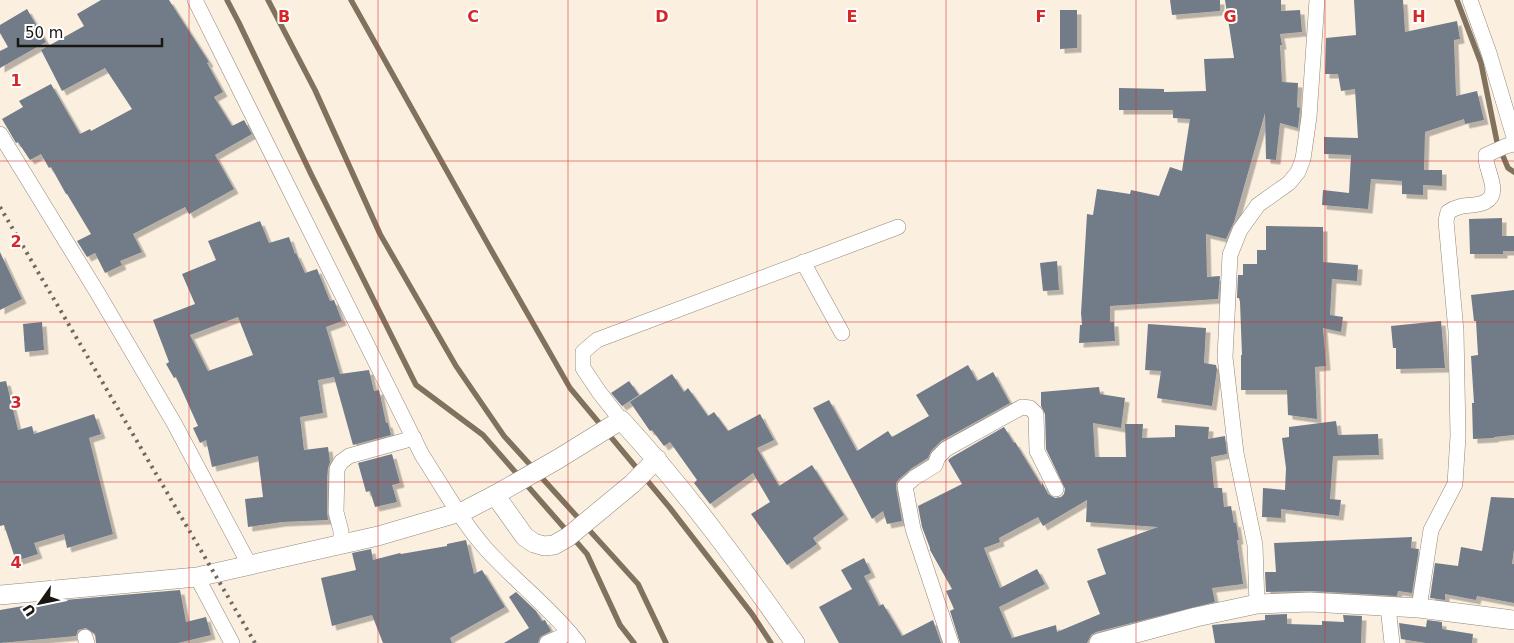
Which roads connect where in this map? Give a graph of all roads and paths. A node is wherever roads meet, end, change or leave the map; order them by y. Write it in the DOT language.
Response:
graph roads {
  1 [pos="195,0"];
  2 [pos="1317,0"];
  3 [pos="1470,0"];
  4 [pos="0,134"];
  5 [pos="1511,143"];
  6 [pos="898,226"];
  7 [pos="803,262"];
  8 [pos="842,333"];
  9 [pos="616,423"];
  10 [pos="414,438"];
  11 [pos="652,464"];
  12 [pos="1056,489"];
  13 [pos="495,495"];
  14 [pos="462,511"];
  15 [pos="341,538"];
  16 [pos="250,566"];
  17 [pos="197,577"];
  18 [pos="0,594"];
  19 [pos="1257,604"];
  20 [pos="1388,607"];
  21 [pos="1419,608"];
  22 [pos="1514,620"];
  23 [pos="574,638"];
  24 [pos="232,643"];
  25 [pos="547,643"];
  26 [pos="795,643"];
  27 [pos="951,643"];
  28 [pos="1099,643"];
  29 [pos="1392,643"];
  1 -- 10 [label="street"];
  2 -- 19 [label="street"];
  3 -- 5 [label="street"];
  4 -- 16 [label="street"];
  5 -- 21 [label="street"];
  6 -- 7 [label="street"];
  7 -- 8 [label="street"];
  7 -- 9 [label="street"];
  9 -- 11 [label="street"];
  9 -- 13 [label="street"];
  10 -- 14 [label="street"];
  10 -- 15 [label="street"];
  11 -- 13 [label="street"];
  11 -- 26 [label="street"];
  12 -- 27 [label="street"];
  13 -- 14 [label="street"];
  14 -- 15 [label="street"];
  14 -- 23 [label="street"];
  15 -- 16 [label="street"];
  16 -- 17 [label="street"];
  17 -- 18 [label="street"];
  17 -- 24 [label="street"];
  19 -- 20 [label="street"];
  19 -- 28 [label="street"];
  20 -- 21 [label="street"];
  20 -- 29 [label="street"];
  21 -- 22 [label="street"];
  23 -- 25 [label="street"];
}
